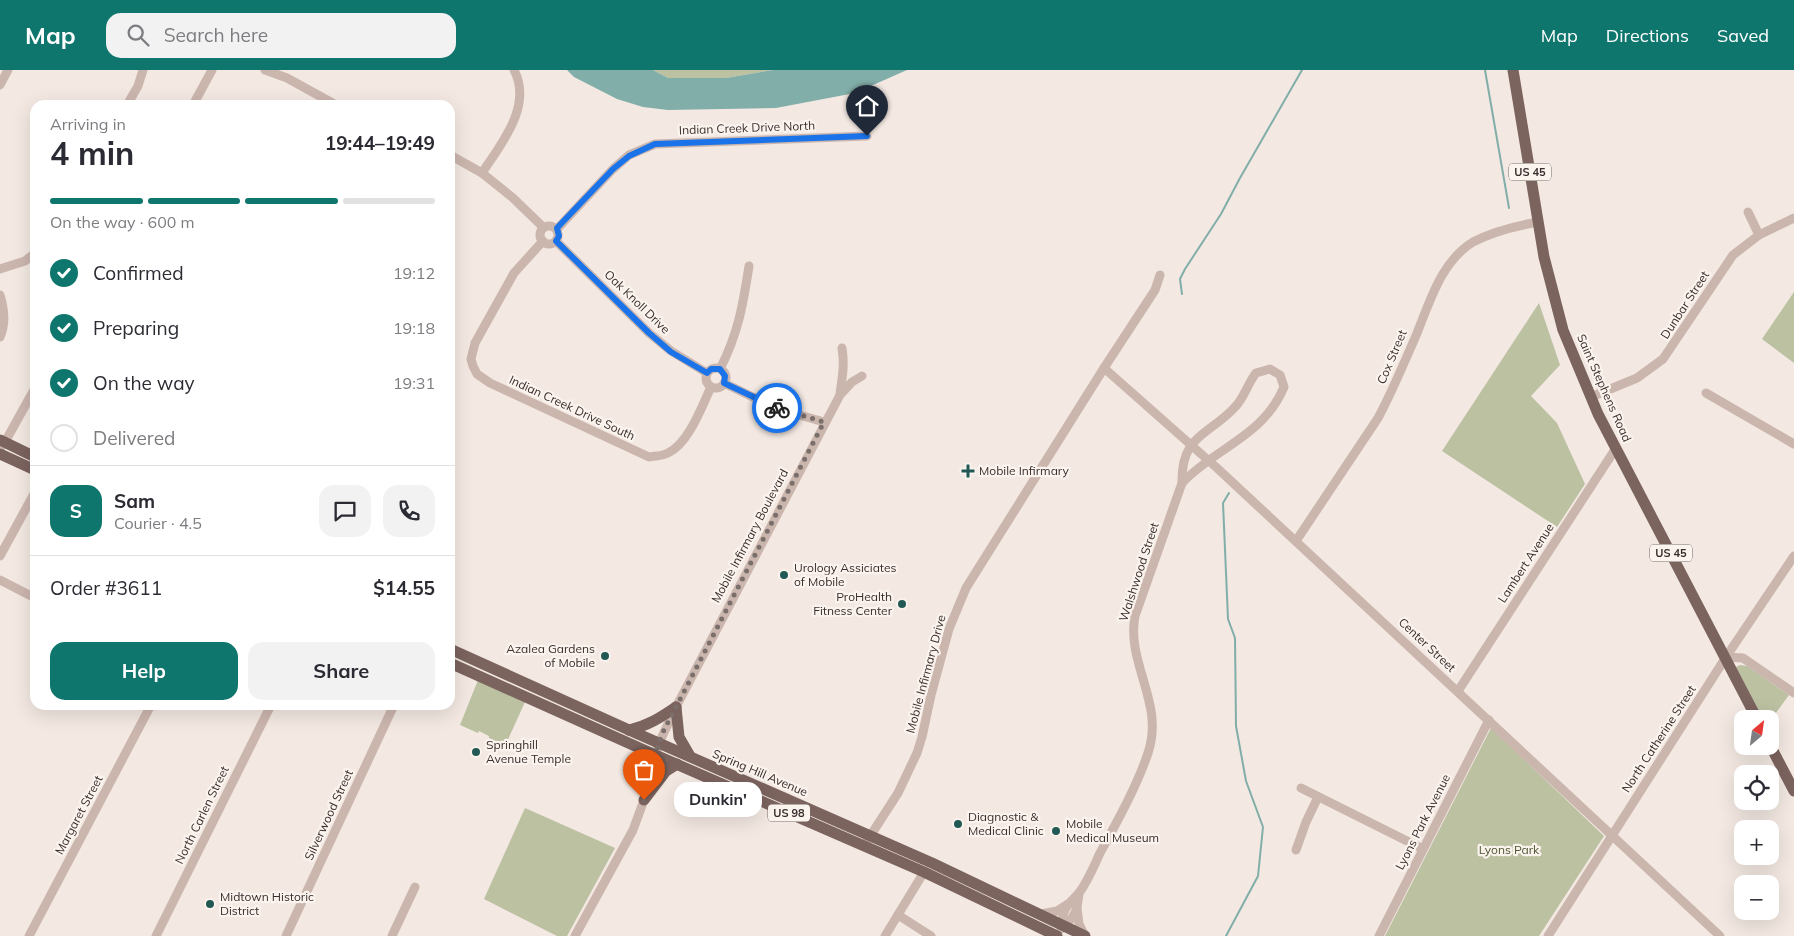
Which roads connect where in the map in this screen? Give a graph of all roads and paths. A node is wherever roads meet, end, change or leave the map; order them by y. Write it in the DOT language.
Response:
graph roads {
  1 [pos="8,70"];
  2 [pos="143,70"];
  3 [pos="212,70"];
  4 [pos="265,70"];
  5 [pos="514,70"];
  6 [pos="1513,70"];
  7 [pos="0,85"];
  8 [pos="131,100"];
  9 [pos="196,100"];
  10 [pos="327,100"];
  11 [pos="867,136"];
  12 [pos="455,158"];
  13 [pos="482,173"];
  14 [pos="1748,212"];
  15 [pos="1794,218"];
  16 [pos="1538,222"];
  17 [pos="543,227"];
  18 [pos="557,228"];
  19 [pos="1759,235"];
  20 [pos="543,241"];
  21 [pos="556,241"];
  22 [pos="30,257"];
  23 [pos="749,266"];
  24 [pos="0,270"];
  25 [pos="1160,275"];
  26 [pos="0,295"];
  27 [pos="0,337"];
  28 [pos="842,348"];
  29 [pos="1104,368"];
  30 [pos="720,369"];
  31 [pos="707,373"];
  32 [pos="862,376"];
  33 [pos="724,383"];
  34 [pos="711,386"];
  35 [pos="1706,393"];
  36 [pos="840,395"];
  37 [pos="30,396"];
  38 [pos="1591,397"];
  39 [pos="824,422"];
  40 [pos="2,443"];
  41 [pos="1191,444"];
  42 [pos="1794,444"];
  43 [pos="1616,448"];
  44 [pos="0,454"];
  45 [pos="30,454"];
  46 [pos="1208,460"];
  47 [pos="30,468"];
  48 [pos="1182,482"];
  49 [pos="30,501"];
  50 [pos="1296,541"];
  51 [pos="0,556"];
  52 [pos="1793,559"];
  53 [pos="0,580"];
  54 [pos="30,595"];
  55 [pos="455,651"];
  56 [pos="1726,657"];
  57 [pos="455,665"];
  58 [pos="1458,691"];
  59 [pos="1794,693"];
  60 [pos="676,707"];
  61 [pos="148,710"];
  62 [pos="269,710"];
  63 [pos="392,710"];
  64 [pos="1752,710"];
  65 [pos="1489,720"];
  66 [pos="629,730"];
  67 [pos="658,743"];
  68 [pos="655,755"];
  69 [pos="1776,755"];
  70 [pos="691,758"];
  71 [pos="677,764"];
  72 [pos="1301,788"];
  73 [pos="1794,791"];
  74 [pos="1318,797"];
  75 [pos="644,800"];
  76 [pos="1612,834"];
  77 [pos="870,835"];
  78 [pos="864,846"];
  79 [pos="1296,850"];
  80 [pos="1423,850"];
  81 [pos="924,872"];
  82 [pos="415,887"];
  83 [pos="1073,906"];
  84 [pos="1041,914"];
  85 [pos="898,915"];
  86 [pos="1063,925"];
  87 [pos="29,936"];
  88 [pos="156,936"];
  89 [pos="286,936"];
  90 [pos="392,936"];
  91 [pos="575,936"];
  92 [pos="885,936"];
  93 [pos="931,936"];
  94 [pos="1057,936"];
  95 [pos="1085,936"];
  96 [pos="1379,936"];
  97 [pos="1548,936"];
  98 [pos="1720,936"];
  1 -- 7 [label="street"];
  2 -- 8 [label="street"];
  3 -- 9 [label="street"];
  4 -- 10 [label="street"];
  5 -- 13 [label="street"];
  6 -- 16 [label="main road, Saint Stephens Road / US 45"];
  11 -- 18 [label="street, Indian Creek Drive North"];
  12 -- 13 [label="street"];
  13 -- 17 [label="street"];
  14 -- 19 [label="street"];
  15 -- 19 [label="street, Dunbar Street"];
  16 -- 38 [label="main road, Saint Stephens Road / US 45"];
  16 -- 50 [label="street, Cox Street"];
  17 -- 18 [label="street"];
  17 -- 20 [label="street"];
  18 -- 21 [label="street"];
  19 -- 38 [label="street, Dunbar Street"];
  20 -- 21 [label="street"];
  20 -- 34 [label="street, Indian Creek Drive South"];
  21 -- 31 [label="street, Oak Knoll Drive"];
  22 -- 24 [label="street"];
  23 -- 30 [label="street"];
  25 -- 29 [label="street, Mobile Infirmary Drive"];
  26 -- 27 [label="street"];
  28 -- 36 [label="street, Mobile Infirmary Boulevard"];
  29 -- 41 [label="street, Center Street"];
  29 -- 77 [label="street, Mobile Infirmary Drive"];
  30 -- 31 [label="street"];
  30 -- 33 [label="street"];
  31 -- 34 [label="street"];
  32 -- 36 [label="street, Mobile Infirmary Boulevard"];
  33 -- 34 [label="street"];
  33 -- 39 [label="street"];
  35 -- 42 [label="street"];
  36 -- 39 [label="street, Mobile Infirmary Boulevard"];
  37 -- 40 [label="street"];
  38 -- 43 [label="main road, Saint Stephens Road / US 45"];
  39 -- 60 [label="street, Mobile Infirmary Boulevard"];
  40 -- 45 [label="main road"];
  41 -- 46 [label="street, Center Street"];
  41 -- 46 [label="street"];
  41 -- 48 [label="street, Walshwood Street"];
  43 -- 56 [label="main road, Saint Stephens Road / US 45"];
  43 -- 58 [label="street, Lambert Avenue"];
  44 -- 47 [label="main road"];
  46 -- 48 [label="street"];
  46 -- 50 [label="street, Center Street"];
  48 -- 83 [label="street, Walshwood Street"];
  49 -- 51 [label="street"];
  50 -- 58 [label="street, Center Street"];
  52 -- 56 [label="street, North Catherine Street"];
  53 -- 54 [label="street"];
  55 -- 66 [label="main road, Spring Hill Avenue / US 98"];
  56 -- 59 [label="street"];
  56 -- 64 [label="main road, Saint Stephens Road / US 45"];
  56 -- 76 [label="street, North Catherine Street"];
  57 -- 68 [label="main road, Spring Hill Avenue / US 98"];
  58 -- 65 [label="street, Center Street"];
  60 -- 66 [label="main road"];
  60 -- 67 [label="street, Mobile Infirmary Boulevard"];
  60 -- 70 [label="main road"];
  61 -- 87 [label="street, Margaret Street"];
  62 -- 88 [label="street, North Carlen Street"];
  63 -- 89 [label="street, Silverwood Street"];
  65 -- 76 [label="street, Center Street"];
  65 -- 80 [label="street, Lyons Park Avenue"];
  66 -- 67 [label="main road, Spring Hill Avenue / US 98"];
  67 -- 68 [label="street, Mobile Infirmary Boulevard"];
  67 -- 70 [label="main road, Spring Hill Avenue / US 98"];
  68 -- 71 [label="main road, Spring Hill Avenue / US 98"];
  68 -- 75 [label="street, Mobile Infirmary Boulevard"];
  69 -- 73 [label="main road"];
  70 -- 77 [label="main road, Spring Hill Avenue / US 98"];
  71 -- 75 [label="main road"];
  71 -- 78 [label="main road, Spring Hill Avenue / US 98"];
  72 -- 74 [label="street"];
  74 -- 79 [label="street"];
  74 -- 80 [label="street"];
  75 -- 91 [label="street, Mobile Infirmary Boulevard"];
  76 -- 97 [label="street, North Catherine Street"];
  76 -- 98 [label="street, Center Street"];
  77 -- 78 [label="street, Mobile Infirmary Drive"];
  77 -- 84 [label="main road, Spring Hill Avenue / US 98"];
  78 -- 81 [label="main road, Spring Hill Avenue / US 98"];
  80 -- 96 [label="street, Lyons Park Avenue"];
  81 -- 85 [label="street"];
  81 -- 94 [label="main road, Spring Hill Avenue / US 98"];
  82 -- 90 [label="street"];
  83 -- 84 [label="street, Walshwood Street"];
  83 -- 86 [label="street"];
  83 -- 95 [label="street"];
  84 -- 86 [label="main road, Spring Hill Avenue / US 98"];
  85 -- 92 [label="street"];
  85 -- 93 [label="street"];
  86 -- 94 [label="street"];
  86 -- 95 [label="main road, Spring Hill Avenue / US 98"];
}
